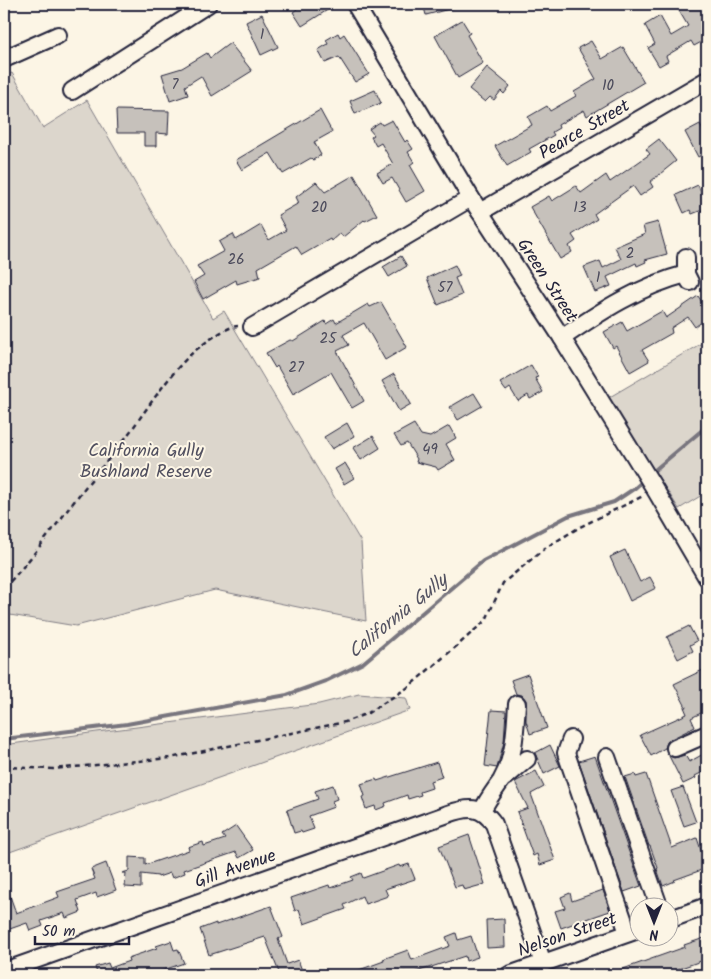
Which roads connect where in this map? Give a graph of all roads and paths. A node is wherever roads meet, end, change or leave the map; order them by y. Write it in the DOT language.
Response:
graph roads {
  1 [pos="208,4"];
  2 [pos="355,4"];
  3 [pos="58,35"];
  4 [pos="4,59"];
  5 [pos="707,80"];
  6 [pos="72,92"];
  7 [pos="471,198"];
  8 [pos="480,212"];
  9 [pos="686,258"];
  10 [pos="252,327"];
  11 [pos="562,338"];
  12 [pos="654,488"];
  13 [pos="707,575"];
  14 [pos="4,588"];
  15 [pos="517,704"];
  16 [pos="707,734"];
  17 [pos="571,739"];
  18 [pos="675,748"];
  19 [pos="607,758"];
  20 [pos="527,759"];
  21 [pos="4,768"];
  22 [pos="500,781"];
  23 [pos="484,806"];
  24 [pos="655,896"];
  25 [pos="707,906"];
  26 [pos="678,916"];
  27 [pos="628,919"];
  28 [pos="628,934"];
  29 [pos="543,963"];
  30 [pos="4,973"];
  31 [pos="508,975"];
  1 -- 6 [label="street"];
  2 -- 7 [label="street, Green Street"];
  3 -- 4 [label="street"];
  5 -- 8 [label="street, Pearce Street"];
  7 -- 8 [label="street, Green Street"];
  7 -- 10 [label="street"];
  8 -- 11 [label="street, Green Street"];
  9 -- 11 [label="street"];
  10 -- 14 [label="path"];
  11 -- 12 [label="street, Green Street"];
  12 -- 13 [label="street, Green Street"];
  12 -- 21 [label="path"];
  15 -- 22 [label="street"];
  16 -- 18 [label="street"];
  17 -- 27 [label="street"];
  19 -- 24 [label="street"];
  20 -- 22 [label="street"];
  22 -- 23 [label="street"];
  23 -- 29 [label="street"];
  23 -- 30 [label="street, Gill Avenue"];
  25 -- 26 [label="street"];
  28 -- 29 [label="street, Nelson Street"];
  29 -- 31 [label="street, Nelson Street"];
}
